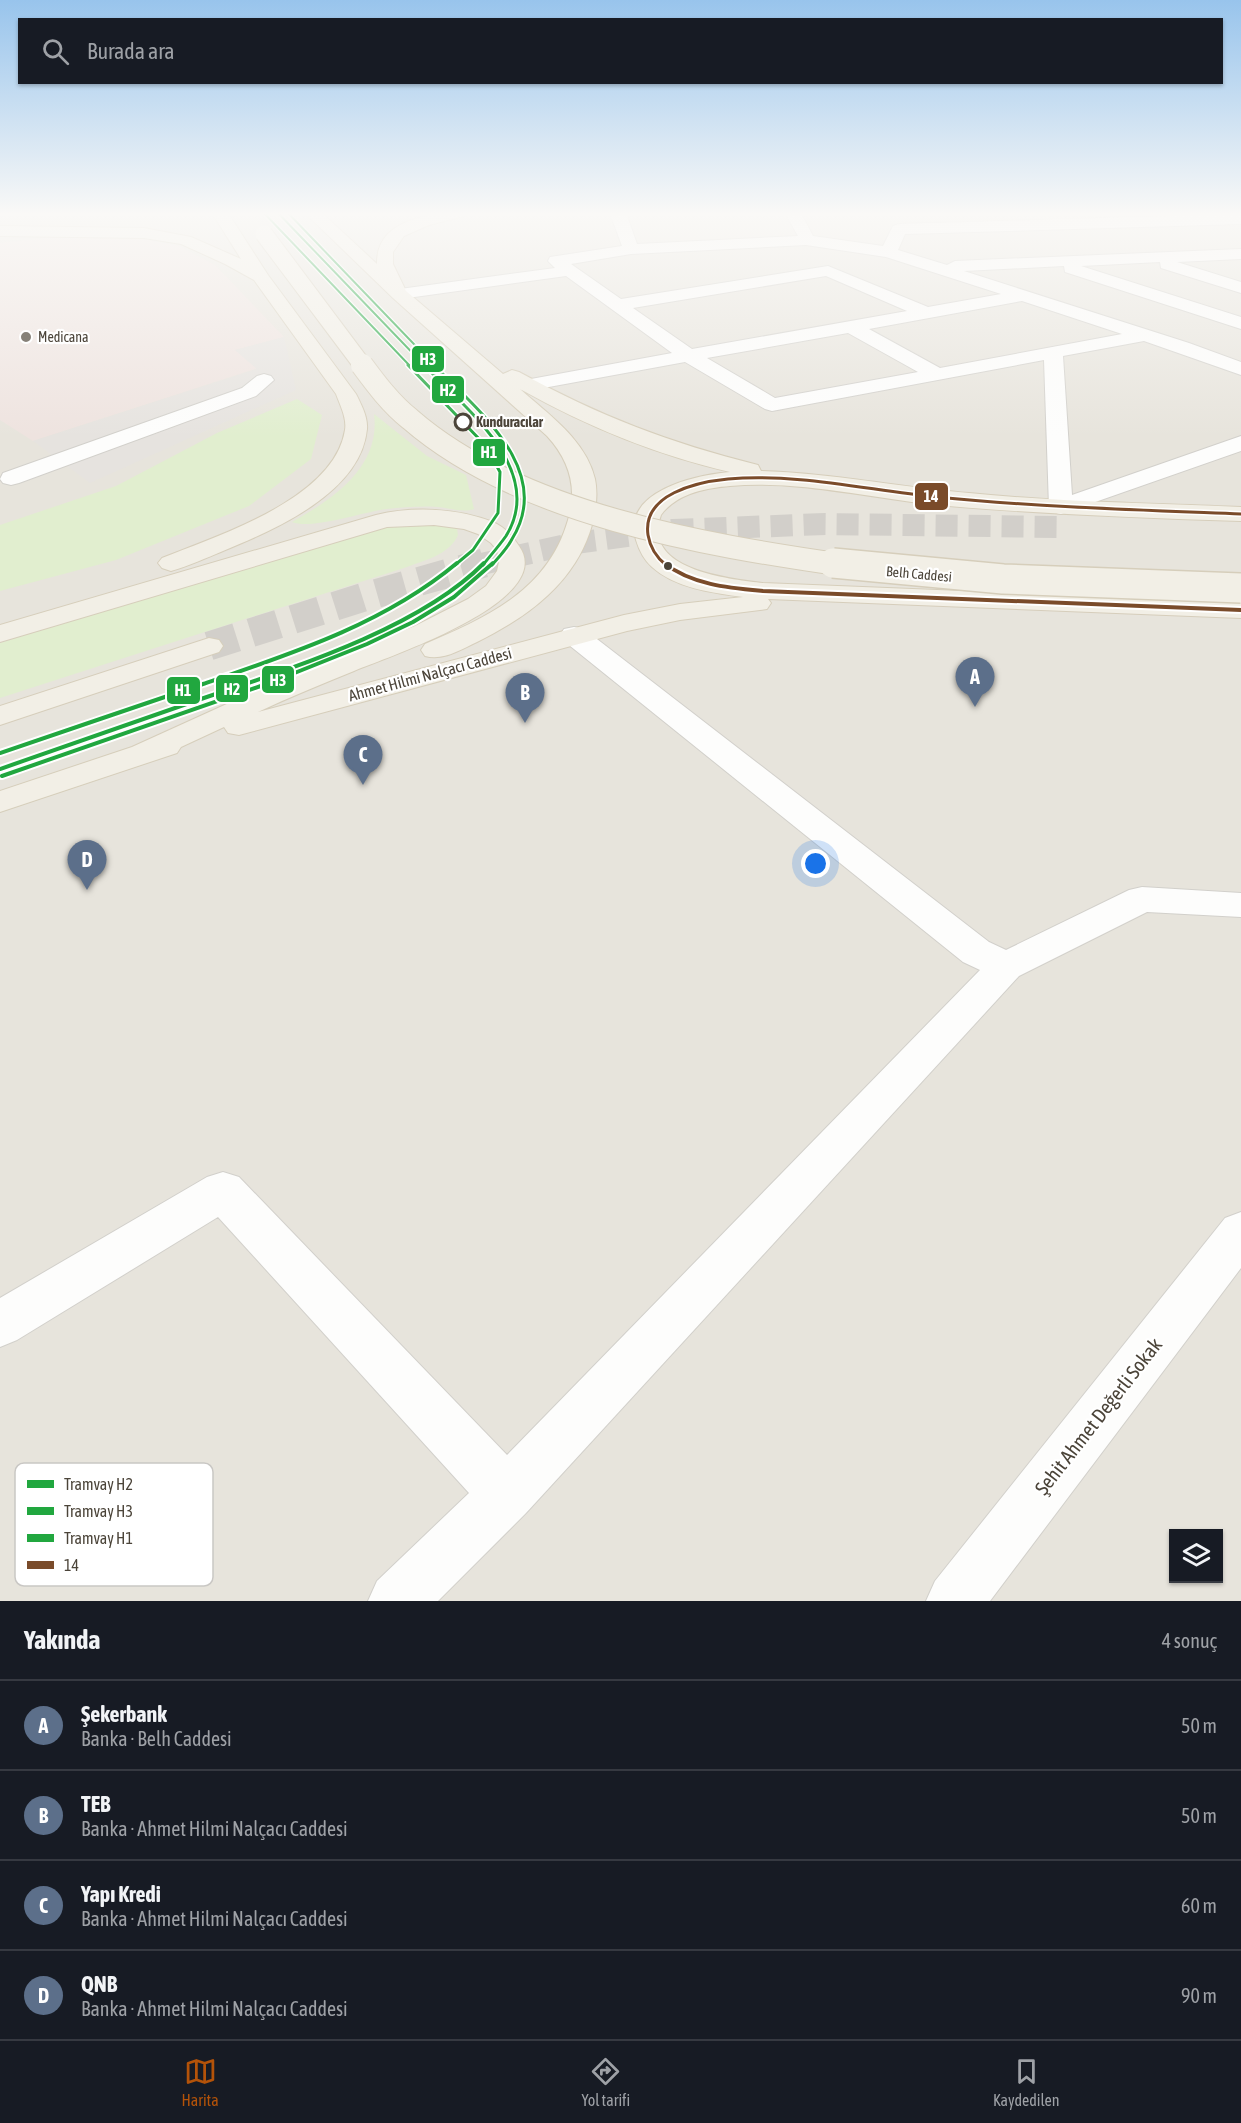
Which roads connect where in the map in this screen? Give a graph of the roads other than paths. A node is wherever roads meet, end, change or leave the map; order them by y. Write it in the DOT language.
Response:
graph roads {
  1 [pos="269,288"];
  2 [pos="303,288"];
  3 [pos="393,288"];
  4 [pos="397,288"];
  5 [pos="446,288"];
  6 [pos="593,288"];
  7 [pos="725,288"];
  8 [pos="867,288"];
  9 [pos="1001,288"];
  10 [pos="1132,288"];
  11 [pos="400,294"];
  12 [pos="1024,295"];
  13 [pos="618,305"];
  14 [pos="927,313"];
  15 [pos="1241,323"];
  16 [pos="852,327"];
  17 [pos="1146,335"];
  18 [pos="466,349"];
  19 [pos="1053,353"];
  20 [pos="690,357"];
  21 [pos="1241,369"];
  22 [pos="937,374"];
  23 [pos="264,380"];
  24 [pos="527,385"];
  25 [pos="1241,443"];
  26 [pos="12,478"];
  27 [pos="809,482"];
  28 [pos="0,499"];
  29 [pos="1241,514"];
  30 [pos="1060,517"];
  31 [pos="1241,535"];
  32 [pos="1241,588"];
  33 [pos="870,595"];
  34 [pos="1241,610"];
  35 [pos="0,628"];
  36 [pos="0,634"];
  37 [pos="574,635"];
  38 [pos="209,646"];
  39 [pos="0,716"];
  40 [pos="144,752"];
  41 [pos="0,802"];
  42 [pos="1241,905"];
  43 [pos="1006,966"];
  44 [pos="1241,1232"];
  45 [pos="0,1324"];
  46 [pos="507,1494"];
  47 [pos="397,1601"];
  48 [pos="955,1601"];
  1 -- 35 [label="main road"];
  2 -- 32 [label="main road, Belh Caddesi, bridge"];
  3 -- 11 [label="main road"];
  4 -- 11 [label="main road"];
  5 -- 11 [label="street"];
  6 -- 13 [label="street"];
  7 -- 13 [label="street"];
  8 -- 14 [label="street"];
  9 -- 12 [label="street"];
  10 -- 15 [label="street"];
  11 -- 18 [label="main road"];
  12 -- 14 [label="street"];
  12 -- 17 [label="street"];
  13 -- 20 [label="street"];
  14 -- 16 [label="street"];
  16 -- 20 [label="street"];
  16 -- 22 [label="street"];
  17 -- 19 [label="street"];
  17 -- 21 [label="street"];
  18 -- 24 [label="main road"];
  18 -- 40 [label="main road"];
  19 -- 22 [label="street"];
  19 -- 30 [label="street"];
  20 -- 22 [label="street"];
  20 -- 24 [label="street"];
  23 -- 26 [label="street"];
  24 -- 27 [label="main road"];
  25 -- 30 [label="street"];
  26 -- 28 [label="street"];
  27 -- 30 [label="main road"];
  27 -- 33 [label="main road"];
  29 -- 30 [label="main road"];
  30 -- 31 [label="main road"];
  33 -- 34 [label="main road, Belh Caddesi"];
  33 -- 37 [label="main road, Ahmet Hilmi Nalçacı Caddesi"];
  36 -- 40 [label="main road"];
  37 -- 40 [label="main road, Ahmet Hilmi Nalçacı Caddesi"];
  37 -- 43 [label="street"];
  38 -- 39 [label="main road"];
  40 -- 41 [label="main road, Ahmet Hilmi Nalçacı Caddesi"];
  42 -- 43 [label="street"];
  43 -- 46 [label="street"];
  44 -- 48 [label="street, Şehit Ahmet Değerli Sokak"];
  45 -- 46 [label="street"];
  46 -- 47 [label="street"];
}
